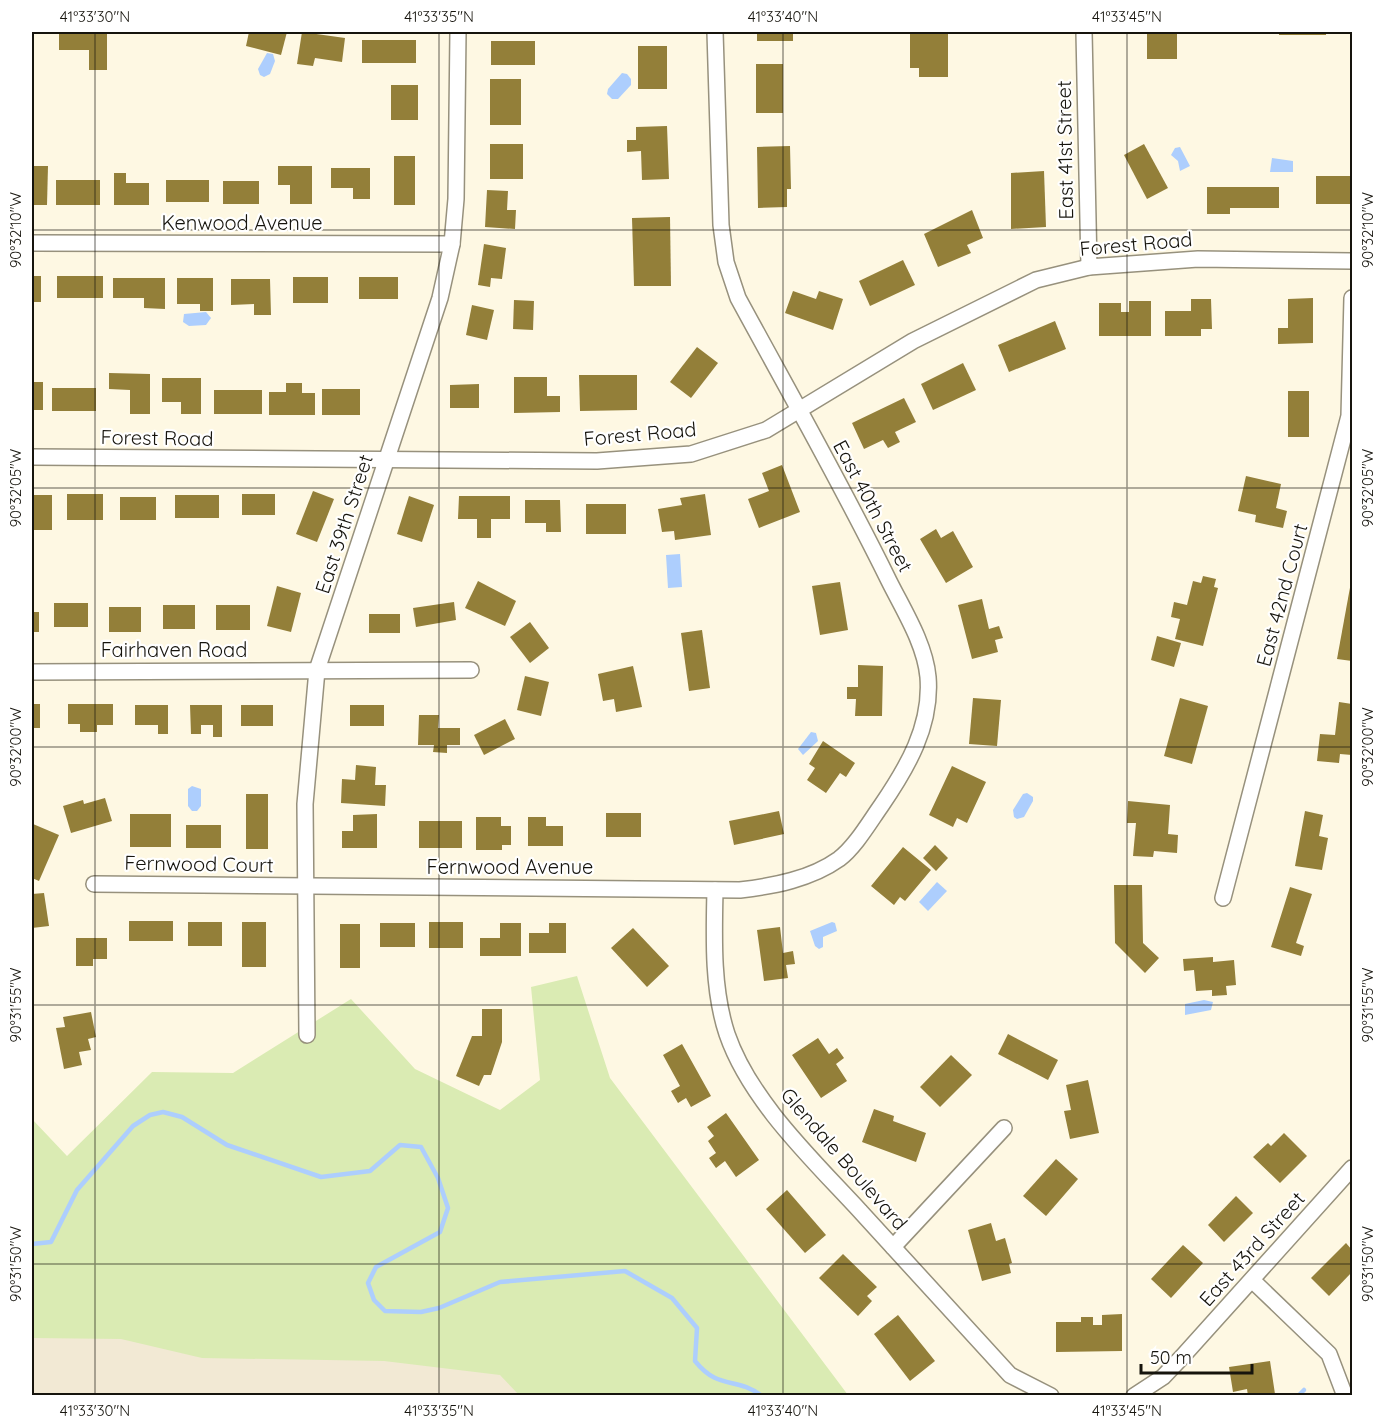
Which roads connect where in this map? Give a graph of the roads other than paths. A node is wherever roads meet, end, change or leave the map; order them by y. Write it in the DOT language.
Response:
graph roads {
  1 [pos="458,32"];
  2 [pos="715,32"];
  3 [pos="1084,32"];
  4 [pos="32,243"];
  5 [pos="452,244"];
  6 [pos="1353,261"];
  7 [pos="1089,267"];
  8 [pos="1353,298"];
  9 [pos="799,411"];
  10 [pos="32,457"];
  11 [pos="386,461"];
  12 [pos="317,670"];
  13 [pos="471,670"];
  14 [pos="32,672"];
  15 [pos="94,884"];
  16 [pos="304,886"];
  17 [pos="715,890"];
  18 [pos="1222,898"];
  19 [pos="307,1035"];
  20 [pos="1004,1128"];
  21 [pos="1353,1168"];
  22 [pos="893,1247"];
  23 [pos="1252,1280"];
  24 [pos="1051,1395"];
  25 [pos="1134,1395"];
  26 [pos="1345,1395"];
  1 -- 5 [label="street, East 39th Street"];
  2 -- 9 [label="street, East 40th Street"];
  3 -- 7 [label="street, East 41st Street"];
  4 -- 5 [label="street, Kenwood Avenue"];
  5 -- 11 [label="street, East 39th Street"];
  6 -- 7 [label="street, Forest Road"];
  7 -- 9 [label="street, Forest Road"];
  8 -- 18 [label="street, East 42nd Court"];
  9 -- 11 [label="street, Forest Road"];
  9 -- 17 [label="street, East 40th Street"];
  10 -- 11 [label="street, Forest Road"];
  11 -- 12 [label="street, East 39th Street"];
  12 -- 13 [label="street, Fairhaven Road"];
  12 -- 14 [label="street, Fairhaven Road"];
  12 -- 16 [label="street, East 39th Street"];
  15 -- 16 [label="street, Fernwood Court"];
  16 -- 17 [label="street, Fernwood Avenue"];
  16 -- 19 [label="street, East 39th Street"];
  17 -- 22 [label="street, Glendale Boulevard"];
  20 -- 22 [label="street"];
  21 -- 23 [label="street, East 43rd Street"];
  22 -- 24 [label="street, Glendale Boulevard"];
  23 -- 25 [label="street, East 43rd Street"];
  23 -- 26 [label="street"];
}
